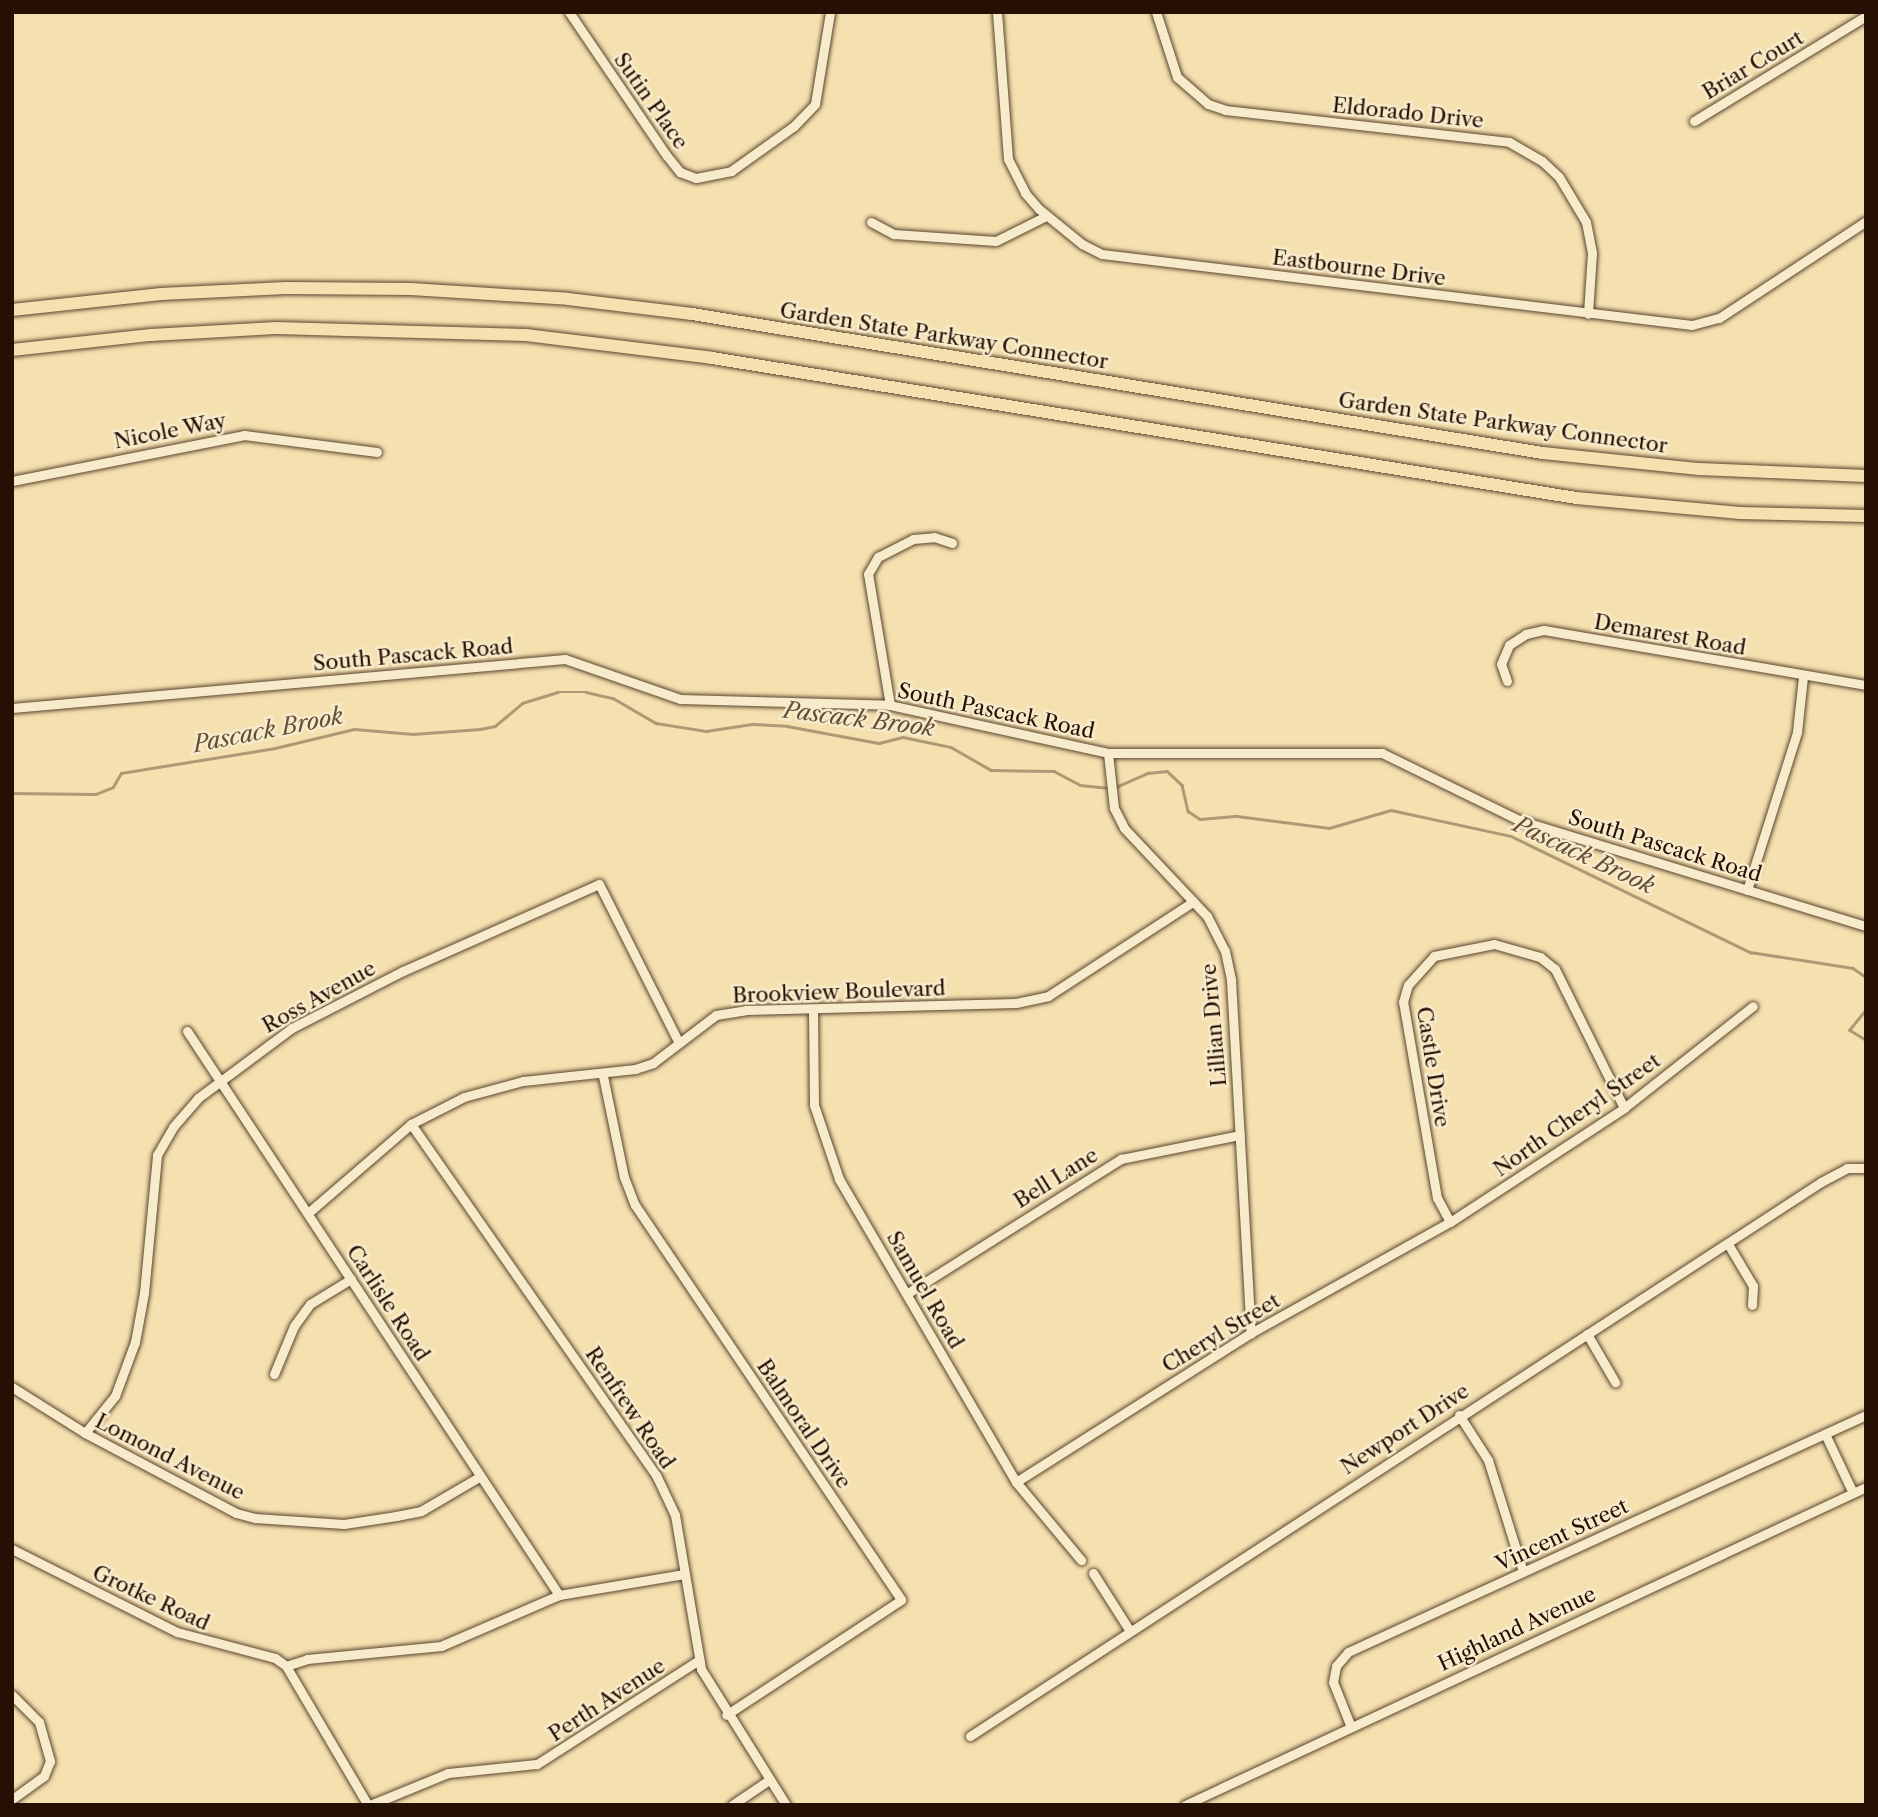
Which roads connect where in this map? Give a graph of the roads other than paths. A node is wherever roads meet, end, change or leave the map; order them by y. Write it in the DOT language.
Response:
graph roads {
  1 [pos="830,12"];
  2 [pos="997,12"];
  3 [pos="1156,12"];
  4 [pos="572,13"];
  5 [pos="1866,16"];
  6 [pos="1694,121"];
  7 [pos="1046,216"];
  8 [pos="1866,221"];
  9 [pos="871,222"];
  10 [pos="12,310"];
  11 [pos="1588,314"];
  12 [pos="12,350"];
  13 [pos="377,452"];
  14 [pos="1866,475"];
  15 [pos="12,481"];
  16 [pos="1866,514"];
  17 [pos="952,543"];
  18 [pos="1803,677"];
  19 [pos="1507,681"];
  20 [pos="1866,685"];
  21 [pos="890,705"];
  22 [pos="12,708"];
  23 [pos="1108,753"];
  24 [pos="1747,890"];
  25 [pos="1193,902"];
  26 [pos="1866,926"];
  27 [pos="1753,1006"];
  28 [pos="813,1009"];
  29 [pos="187,1031"];
  30 [pos="679,1042"];
  31 [pos="603,1076"];
  32 [pos="220,1081"];
  33 [pos="1624,1108"];
  34 [pos="411,1124"];
  35 [pos="1240,1135"];
  36 [pos="1866,1168"];
  37 [pos="308,1213"];
  38 [pos="1450,1222"];
  39 [pos="1728,1244"];
  40 [pos="351,1279"];
  41 [pos="908,1293"];
  42 [pos="1752,1305"];
  43 [pos="1251,1333"];
  44 [pos="1587,1334"];
  45 [pos="274,1374"];
  46 [pos="1615,1382"];
  47 [pos="12,1387"];
  48 [pos="1459,1415"];
  49 [pos="1866,1415"];
  50 [pos="85,1433"];
  51 [pos="1825,1434"];
  52 [pos="481,1476"];
  53 [pos="1016,1482"];
  54 [pos="1866,1487"];
  55 [pos="1853,1493"];
  56 [pos="12,1549"];
  57 [pos="1081,1560"];
  58 [pos="1523,1572"];
  59 [pos="1093,1573"];
  60 [pos="684,1574"];
  61 [pos="559,1595"];
  62 [pos="1130,1631"];
  63 [pos="699,1660"];
  64 [pos="286,1666"];
  65 [pos="12,1695"];
  66 [pos="726,1715"];
  67 [pos="1351,1727"];
  68 [pos="970,1735"];
  69 [pos="769,1780"];
  70 [pos="12,1799"];
  71 [pos="369,1805"];
  72 [pos="732,1805"];
  73 [pos="786,1805"];
  74 [pos="1185,1805"];
  1 -- 4 [label="street, Sutin Place"];
  2 -- 7 [label="street, Eastbourne Drive"];
  3 -- 11 [label="street, Eldorado Drive"];
  5 -- 6 [label="street, Briar Court"];
  7 -- 9 [label="street"];
  7 -- 11 [label="street, Eastbourne Drive"];
  8 -- 11 [label="street, Eastbourne Drive"];
  10 -- 14 [label="highway, Garden State Parkway Connector"];
  12 -- 16 [label="highway"];
  13 -- 15 [label="street, Nicole Way"];
  17 -- 21 [label="street"];
  18 -- 19 [label="street, Demarest Road"];
  18 -- 20 [label="street, Demarest Road"];
  18 -- 24 [label="street"];
  21 -- 22 [label="street, South Pascack Road"];
  21 -- 23 [label="street, South Pascack Road"];
  23 -- 24 [label="street, South Pascack Road"];
  23 -- 25 [label="street, Lillian Drive"];
  24 -- 26 [label="street, South Pascack Road"];
  25 -- 28 [label="street, Brookview Boulevard"];
  25 -- 35 [label="street, Lillian Drive"];
  27 -- 33 [label="street, North Cheryl Street"];
  28 -- 30 [label="street, Brookview Boulevard"];
  28 -- 41 [label="street, Samuel Road"];
  29 -- 32 [label="street, Carlisle Road"];
  30 -- 31 [label="street, Brookview Boulevard"];
  30 -- 32 [label="street, Ross Avenue"];
  31 -- 34 [label="street, Brookview Boulevard"];
  31 -- 66 [label="street, Balmoral Drive"];
  32 -- 37 [label="street, Carlisle Road"];
  32 -- 50 [label="street, Ross Avenue"];
  33 -- 38 [label="street, North Cheryl Street"];
  33 -- 38 [label="street, Castle Drive"];
  34 -- 37 [label="street, Brookview Boulevard"];
  34 -- 60 [label="street, Renfrew Road"];
  35 -- 41 [label="street, Bell Lane"];
  35 -- 43 [label="street, Lillian Drive"];
  36 -- 39 [label="street, Newport Drive"];
  37 -- 40 [label="street, Carlisle Road"];
  38 -- 43 [label="street, Cheryl Street"];
  39 -- 42 [label="street"];
  39 -- 44 [label="street, Newport Drive"];
  40 -- 45 [label="street"];
  40 -- 52 [label="street, Carlisle Road"];
  41 -- 53 [label="street, Samuel Road"];
  43 -- 53 [label="street, Cheryl Street"];
  44 -- 46 [label="street"];
  44 -- 48 [label="street, Newport Drive"];
  47 -- 50 [label="street, Lomond Avenue"];
  48 -- 58 [label="street"];
  48 -- 62 [label="street, Newport Drive"];
  49 -- 51 [label="street, Vincent Street"];
  50 -- 52 [label="street, Lomond Avenue"];
  51 -- 55 [label="street"];
  51 -- 58 [label="street, Vincent Street"];
  52 -- 61 [label="street, Carlisle Road"];
  53 -- 57 [label="street, Samuel Road"];
  54 -- 55 [label="street, Highland Avenue"];
  55 -- 67 [label="street, Highland Avenue"];
  56 -- 64 [label="street, Grotke Road"];
  58 -- 67 [label="street, Vincent Street"];
  59 -- 62 [label="street"];
  60 -- 61 [label="street"];
  60 -- 63 [label="street, Renfrew Road"];
  61 -- 64 [label="street"];
  62 -- 68 [label="street, Newport Drive"];
  63 -- 66 [label="street, Renfrew Road"];
  63 -- 71 [label="street, Perth Avenue"];
  64 -- 71 [label="street"];
  65 -- 70 [label="street"];
  66 -- 69 [label="street, Renfrew Road"];
  67 -- 74 [label="street, Highland Avenue"];
  69 -- 72 [label="street"];
  69 -- 73 [label="street, Renfrew Road"];
}
